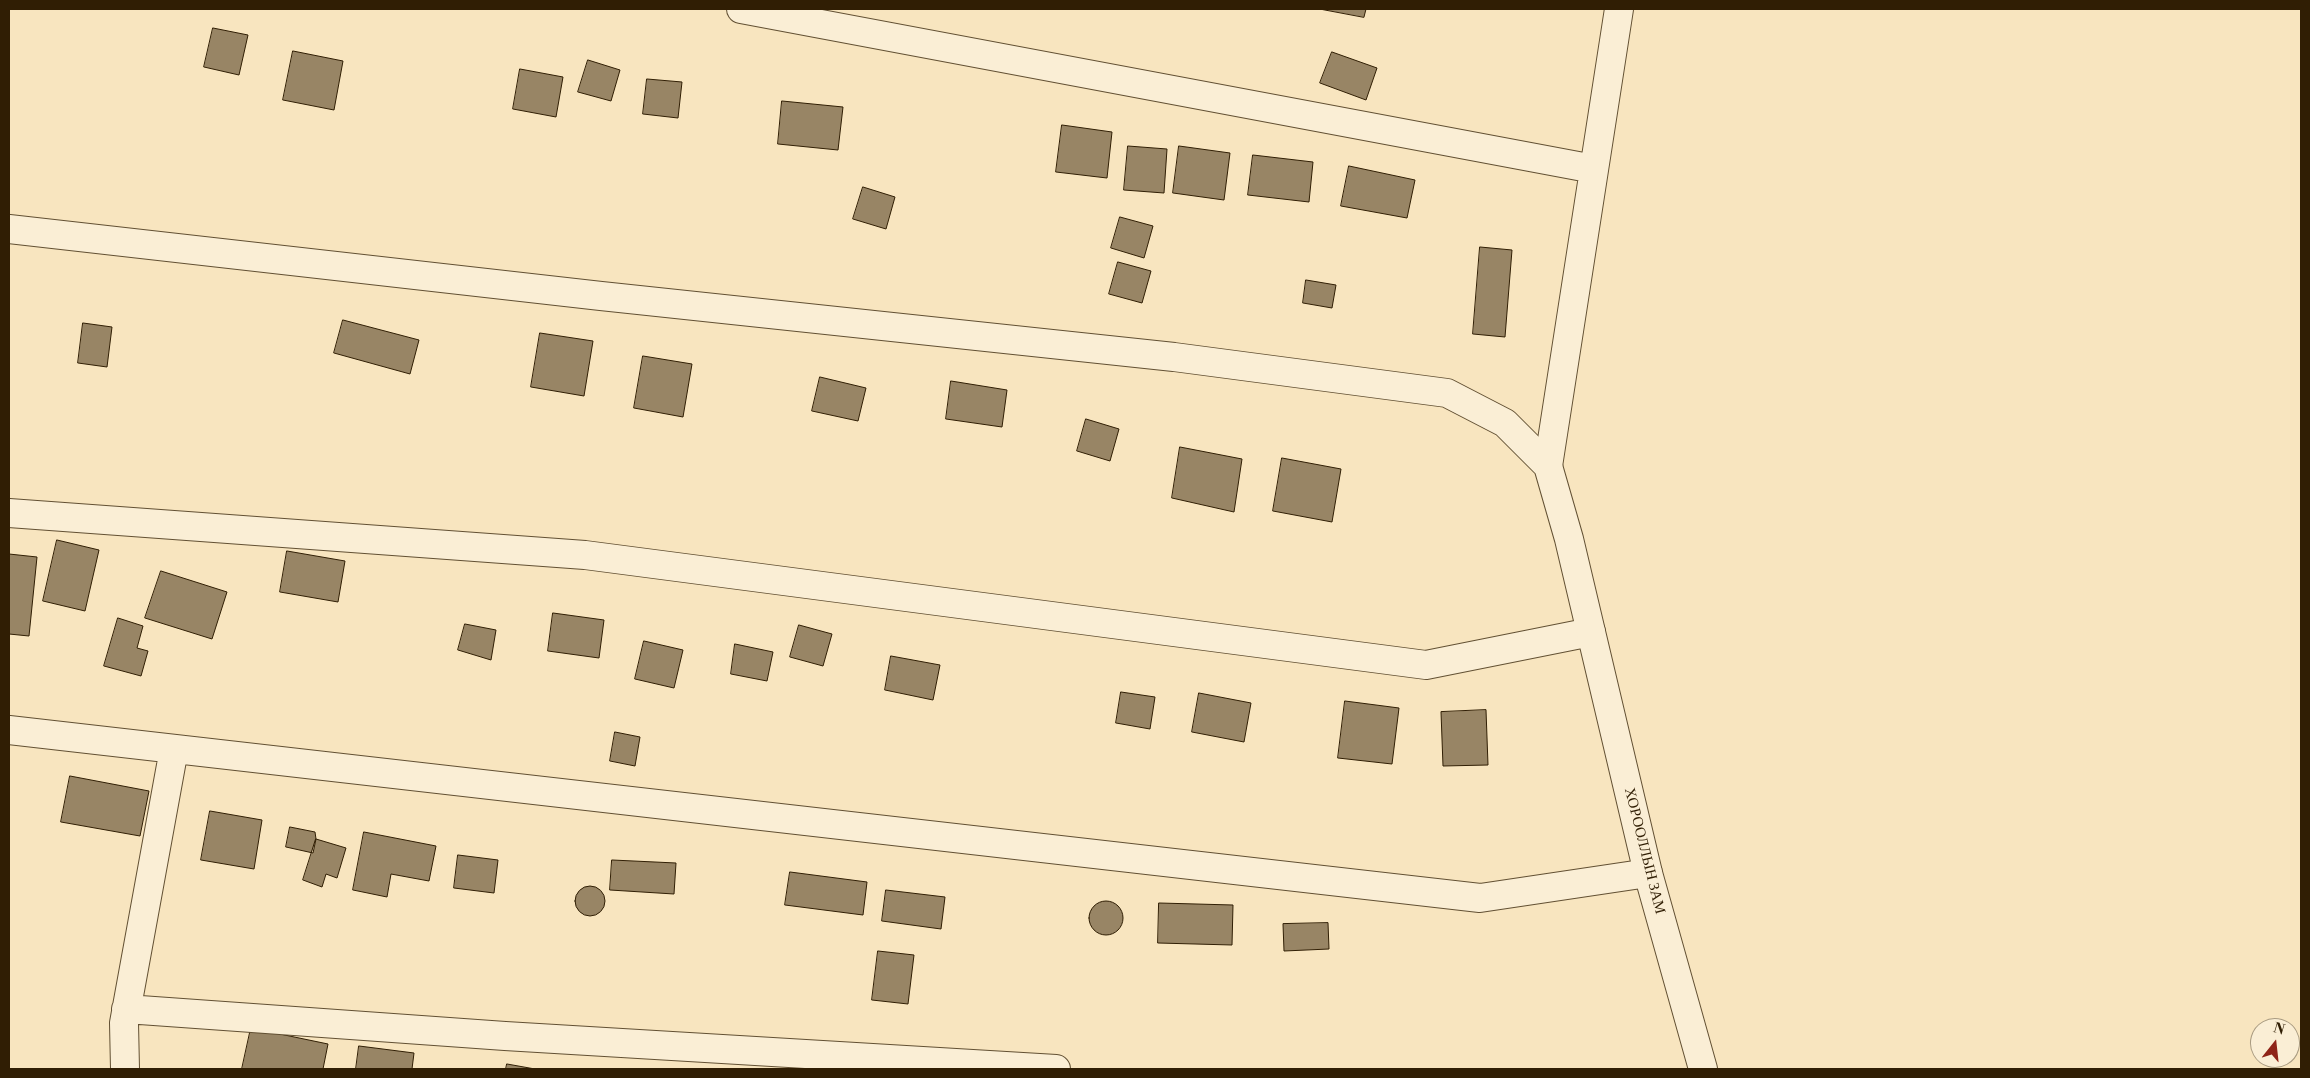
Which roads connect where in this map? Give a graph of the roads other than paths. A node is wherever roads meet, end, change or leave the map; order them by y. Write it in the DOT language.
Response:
graph roads {
  1 [pos="740,9"];
  2 [pos="1618,9"];
  3 [pos="1594,169"];
  4 [pos="9,229"];
  5 [pos="1548,466"];
  6 [pos="9,513"];
  7 [pos="1591,632"];
  8 [pos="9,730"];
  9 [pos="174,749"];
  10 [pos="1648,873"];
  11 [pos="126,1009"];
  12 [pos="125,1069"];
  13 [pos="1056,1069"];
  14 [pos="1703,1069"];
  1 -- 3 [label="street"];
  2 -- 3 [label="street"];
  3 -- 5 [label="street"];
  4 -- 5 [label="street"];
  5 -- 7 [label="street, ХОРООЛЛЫН ЗАМ"];
  6 -- 7 [label="street"];
  7 -- 10 [label="street, ХОРООЛЛЫН ЗАМ"];
  8 -- 9 [label="street"];
  9 -- 10 [label="street"];
  9 -- 11 [label="street"];
  10 -- 14 [label="street, ХОРООЛЛЫН ЗАМ"];
  11 -- 12 [label="street"];
  11 -- 13 [label="street"];
}
